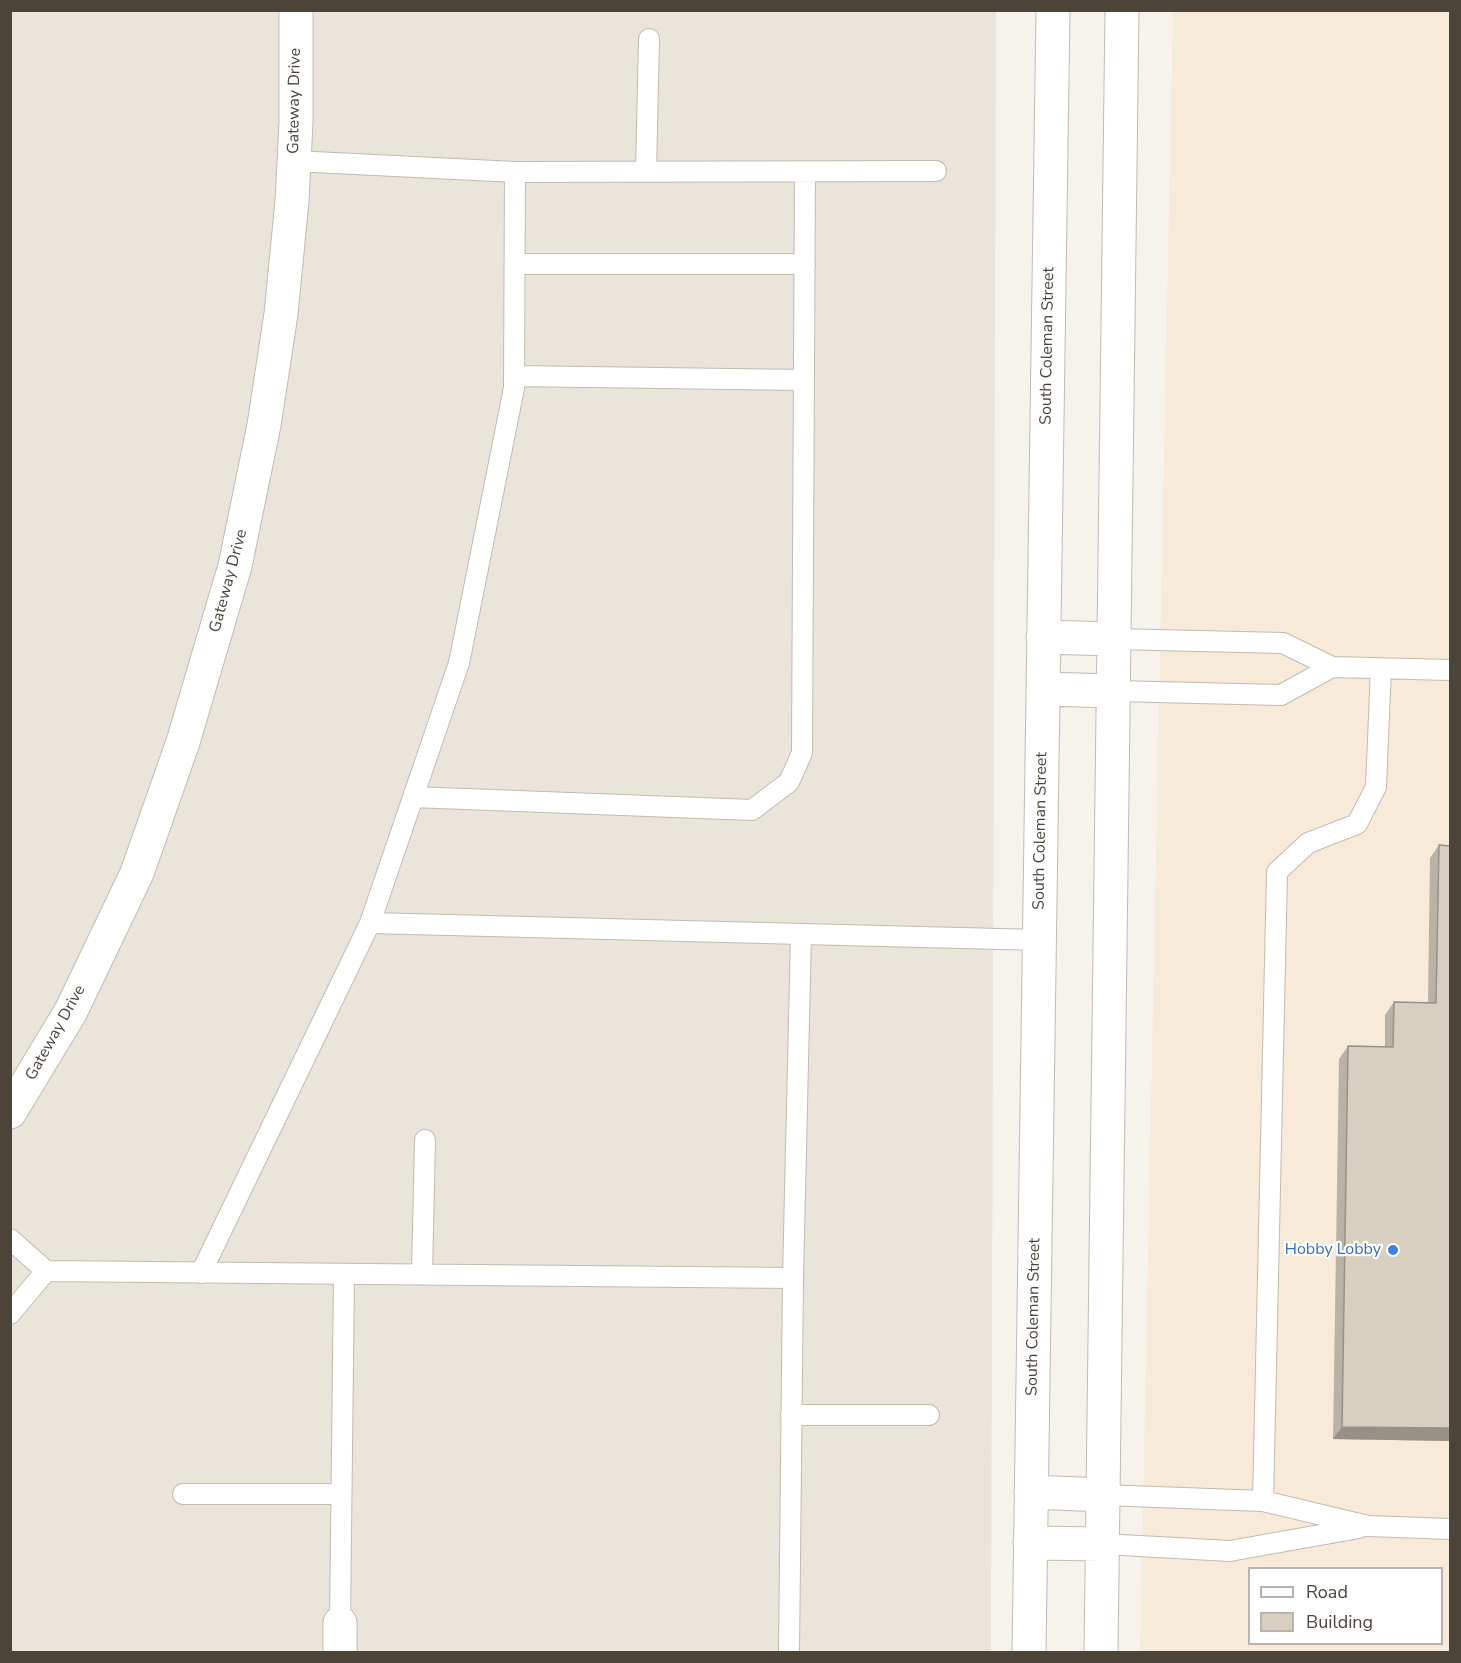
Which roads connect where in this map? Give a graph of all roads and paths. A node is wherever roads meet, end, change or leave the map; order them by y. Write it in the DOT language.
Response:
graph roads {
  1 [pos="296,10"];
  2 [pos="1053,10"];
  3 [pos="1122,10"];
  4 [pos="649,39"];
  5 [pos="294,161"];
  6 [pos="936,171"];
  7 [pos="515,172"];
  8 [pos="646,172"];
  9 [pos="805,172"];
  10 [pos="515,264"];
  11 [pos="805,264"];
  12 [pos="514,376"];
  13 [pos="804,381"];
  14 [pos="1043,637"];
  15 [pos="1114,639"];
  16 [pos="1332,667"];
  17 [pos="1382,668"];
  18 [pos="1450,670"];
  19 [pos="1043,688"];
  20 [pos="1114,691"];
  21 [pos="413,797"];
  22 [pos="370,923"];
  23 [pos="801,934"];
  24 [pos="1039,940"];
  25 [pos="10,1112"];
  26 [pos="424,1140"];
  27 [pos="10,1239"];
  28 [pos="46,1271"];
  29 [pos="201,1273"];
  30 [pos="344,1274"];
  31 [pos="422,1274"];
  32 [pos="793,1278"];
  33 [pos="10,1314"];
  34 [pos="791,1415"];
  35 [pos="929,1415"];
  36 [pos="1031,1492"];
  37 [pos="183,1494"];
  38 [pos="342,1494"];
  39 [pos="1103,1495"];
  40 [pos="1263,1501"];
  41 [pos="1368,1526"];
  42 [pos="1450,1529"];
  43 [pos="1030,1543"];
  44 [pos="1103,1544"];
  45 [pos="340,1638"];
  46 [pos="789,1653"];
  47 [pos="1029,1653"];
  48 [pos="1101,1653"];
  1 -- 5 [label="street, Gateway Drive"];
  2 -- 14 [label="street, South Coleman Street"];
  3 -- 15 [label="street"];
  4 -- 8 [label="lane"];
  5 -- 7 [label="lane"];
  5 -- 25 [label="street, Gateway Drive"];
  6 -- 9 [label="lane"];
  7 -- 8 [label="lane"];
  7 -- 10 [label="lane"];
  8 -- 9 [label="lane"];
  9 -- 11 [label="lane"];
  10 -- 11 [label="lane"];
  10 -- 12 [label="lane"];
  11 -- 13 [label="lane"];
  12 -- 13 [label="lane"];
  12 -- 21 [label="lane"];
  13 -- 21 [label="lane"];
  14 -- 15 [label="street"];
  14 -- 19 [label="street, South Coleman Street"];
  15 -- 16 [label="lane"];
  15 -- 20 [label="street"];
  16 -- 17 [label="lane"];
  16 -- 20 [label="lane"];
  17 -- 18 [label="lane"];
  17 -- 40 [label="lane"];
  19 -- 20 [label="street"];
  19 -- 24 [label="street, South Coleman Street"];
  20 -- 39 [label="street"];
  21 -- 22 [label="lane"];
  22 -- 23 [label="lane"];
  22 -- 29 [label="lane"];
  23 -- 24 [label="lane"];
  23 -- 32 [label="lane"];
  24 -- 36 [label="street, South Coleman Street"];
  26 -- 31 [label="lane"];
  27 -- 28 [label="lane"];
  28 -- 29 [label="lane"];
  28 -- 33 [label="lane"];
  29 -- 30 [label="lane"];
  30 -- 31 [label="lane"];
  30 -- 38 [label="lane"];
  31 -- 32 [label="lane"];
  32 -- 34 [label="lane"];
  34 -- 35 [label="lane"];
  34 -- 46 [label="lane"];
  36 -- 39 [label="street"];
  36 -- 43 [label="street, South Coleman Street"];
  37 -- 38 [label="lane"];
  38 -- 45 [label="lane"];
  39 -- 40 [label="lane"];
  39 -- 44 [label="street"];
  40 -- 41 [label="lane"];
  41 -- 42 [label="lane"];
  41 -- 44 [label="lane"];
  43 -- 44 [label="street"];
  43 -- 47 [label="street, South Coleman Street"];
  44 -- 48 [label="street"];
}
